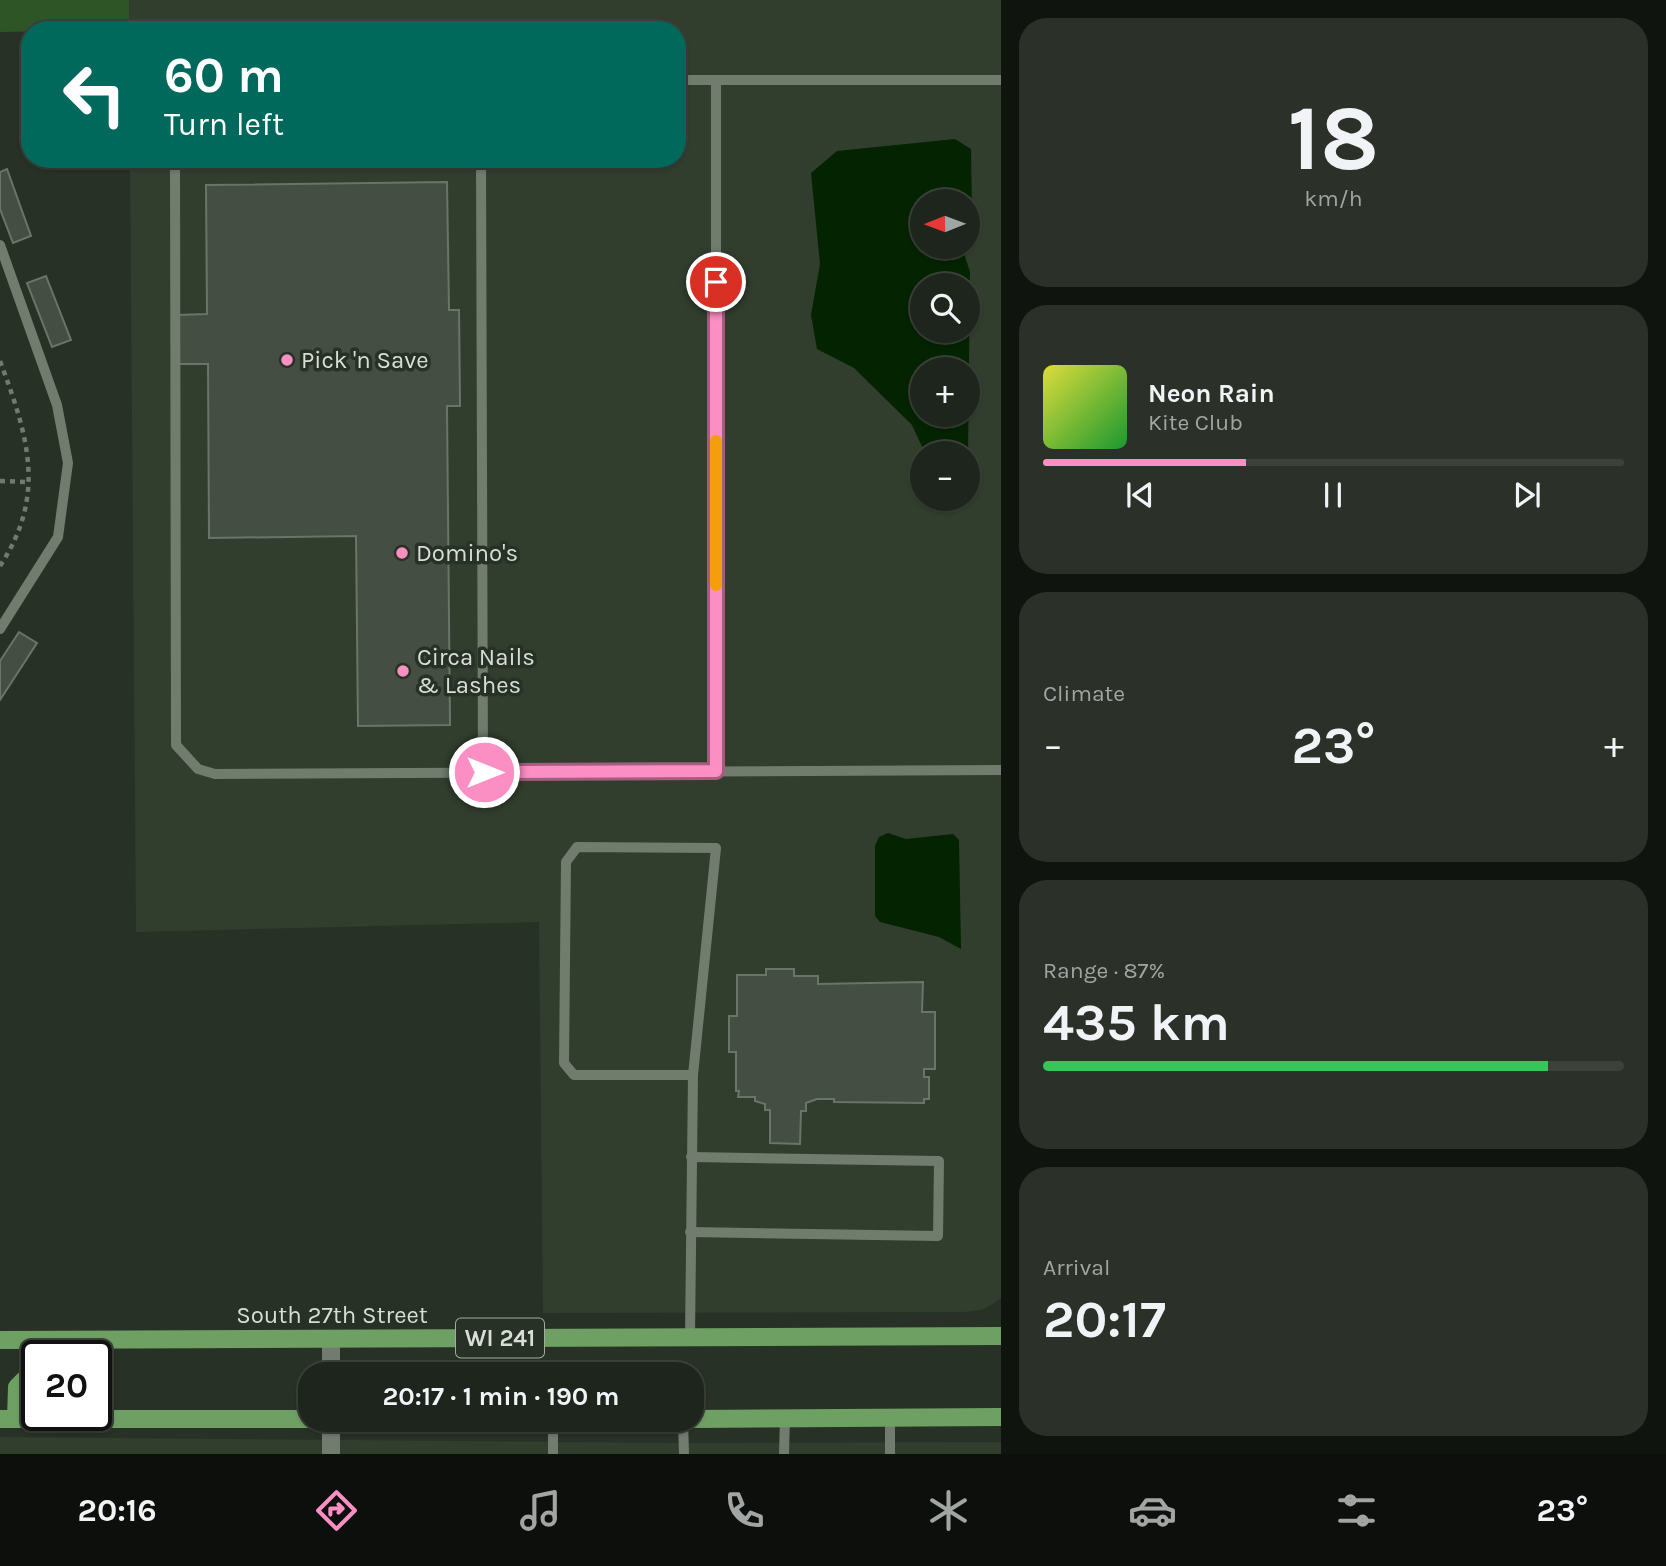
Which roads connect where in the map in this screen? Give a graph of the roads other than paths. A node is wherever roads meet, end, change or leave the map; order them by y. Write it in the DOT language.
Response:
graph roads {
  1 [pos="686,80"];
  2 [pos="716,80"];
  3 [pos="1001,80"];
  4 [pos="175,168"];
  5 [pos="481,168"];
  6 [pos="0,245"];
  7 [pos="0,629"];
  8 [pos="1001,770"];
  9 [pos="716,771"];
  10 [pos="484,772"];
  11 [pos="692,1075"];
  12 [pos="691,1157"];
  13 [pos="690,1232"];
  14 [pos="690,1336"];
  15 [pos="1001,1336"];
  16 [pos="0,1340"];
  17 [pos="21,1340"];
  18 [pos="112,1340"];
  19 [pos="331,1340"];
  20 [pos="331,1362"];
  21 [pos="21,1384"];
  22 [pos="890,1417"];
  23 [pos="1001,1417"];
  24 [pos="785,1418"];
  25 [pos="8,1419"];
  26 [pos="704,1419"];
  27 [pos="298,1420"];
  28 [pos="331,1432"];
  29 [pos="553,1432"];
  30 [pos="683,1432"];
  31 [pos="331,1454"];
  32 [pos="553,1454"];
  33 [pos="684,1454"];
  34 [pos="785,1454"];
  35 [pos="890,1454"];
  1 -- 2 [label="lane"];
  2 -- 3 [label="lane"];
  2 -- 9 [label="lane"];
  4 -- 10 [label="lane"];
  5 -- 10 [label="lane"];
  6 -- 7 [label="lane"];
  8 -- 9 [label="lane"];
  9 -- 10 [label="lane"];
  11 -- 11 [label="lane"];
  11 -- 12 [label="lane"];
  12 -- 13 [label="lane"];
  12 -- 13 [label="lane"];
  13 -- 14 [label="lane"];
  14 -- 15 [label="main road, South 27th Street / WI 241"];
  14 -- 19 [label="main road, South 27th Street / WI 241"];
  16 -- 17 [label="main road, South 27th Street / WI 241"];
  18 -- 19 [label="main road, South 27th Street / WI 241"];
  19 -- 20 [label="street"];
  21 -- 25 [label="main road"];
  22 -- 23 [label="main road"];
  22 -- 24 [label="main road"];
  22 -- 35 [label="lane"];
  24 -- 26 [label="main road"];
  24 -- 34 [label="lane"];
  25 -- 27 [label="main road"];
  28 -- 31 [label="street"];
  29 -- 32 [label="lane"];
  30 -- 33 [label="lane"];
}
